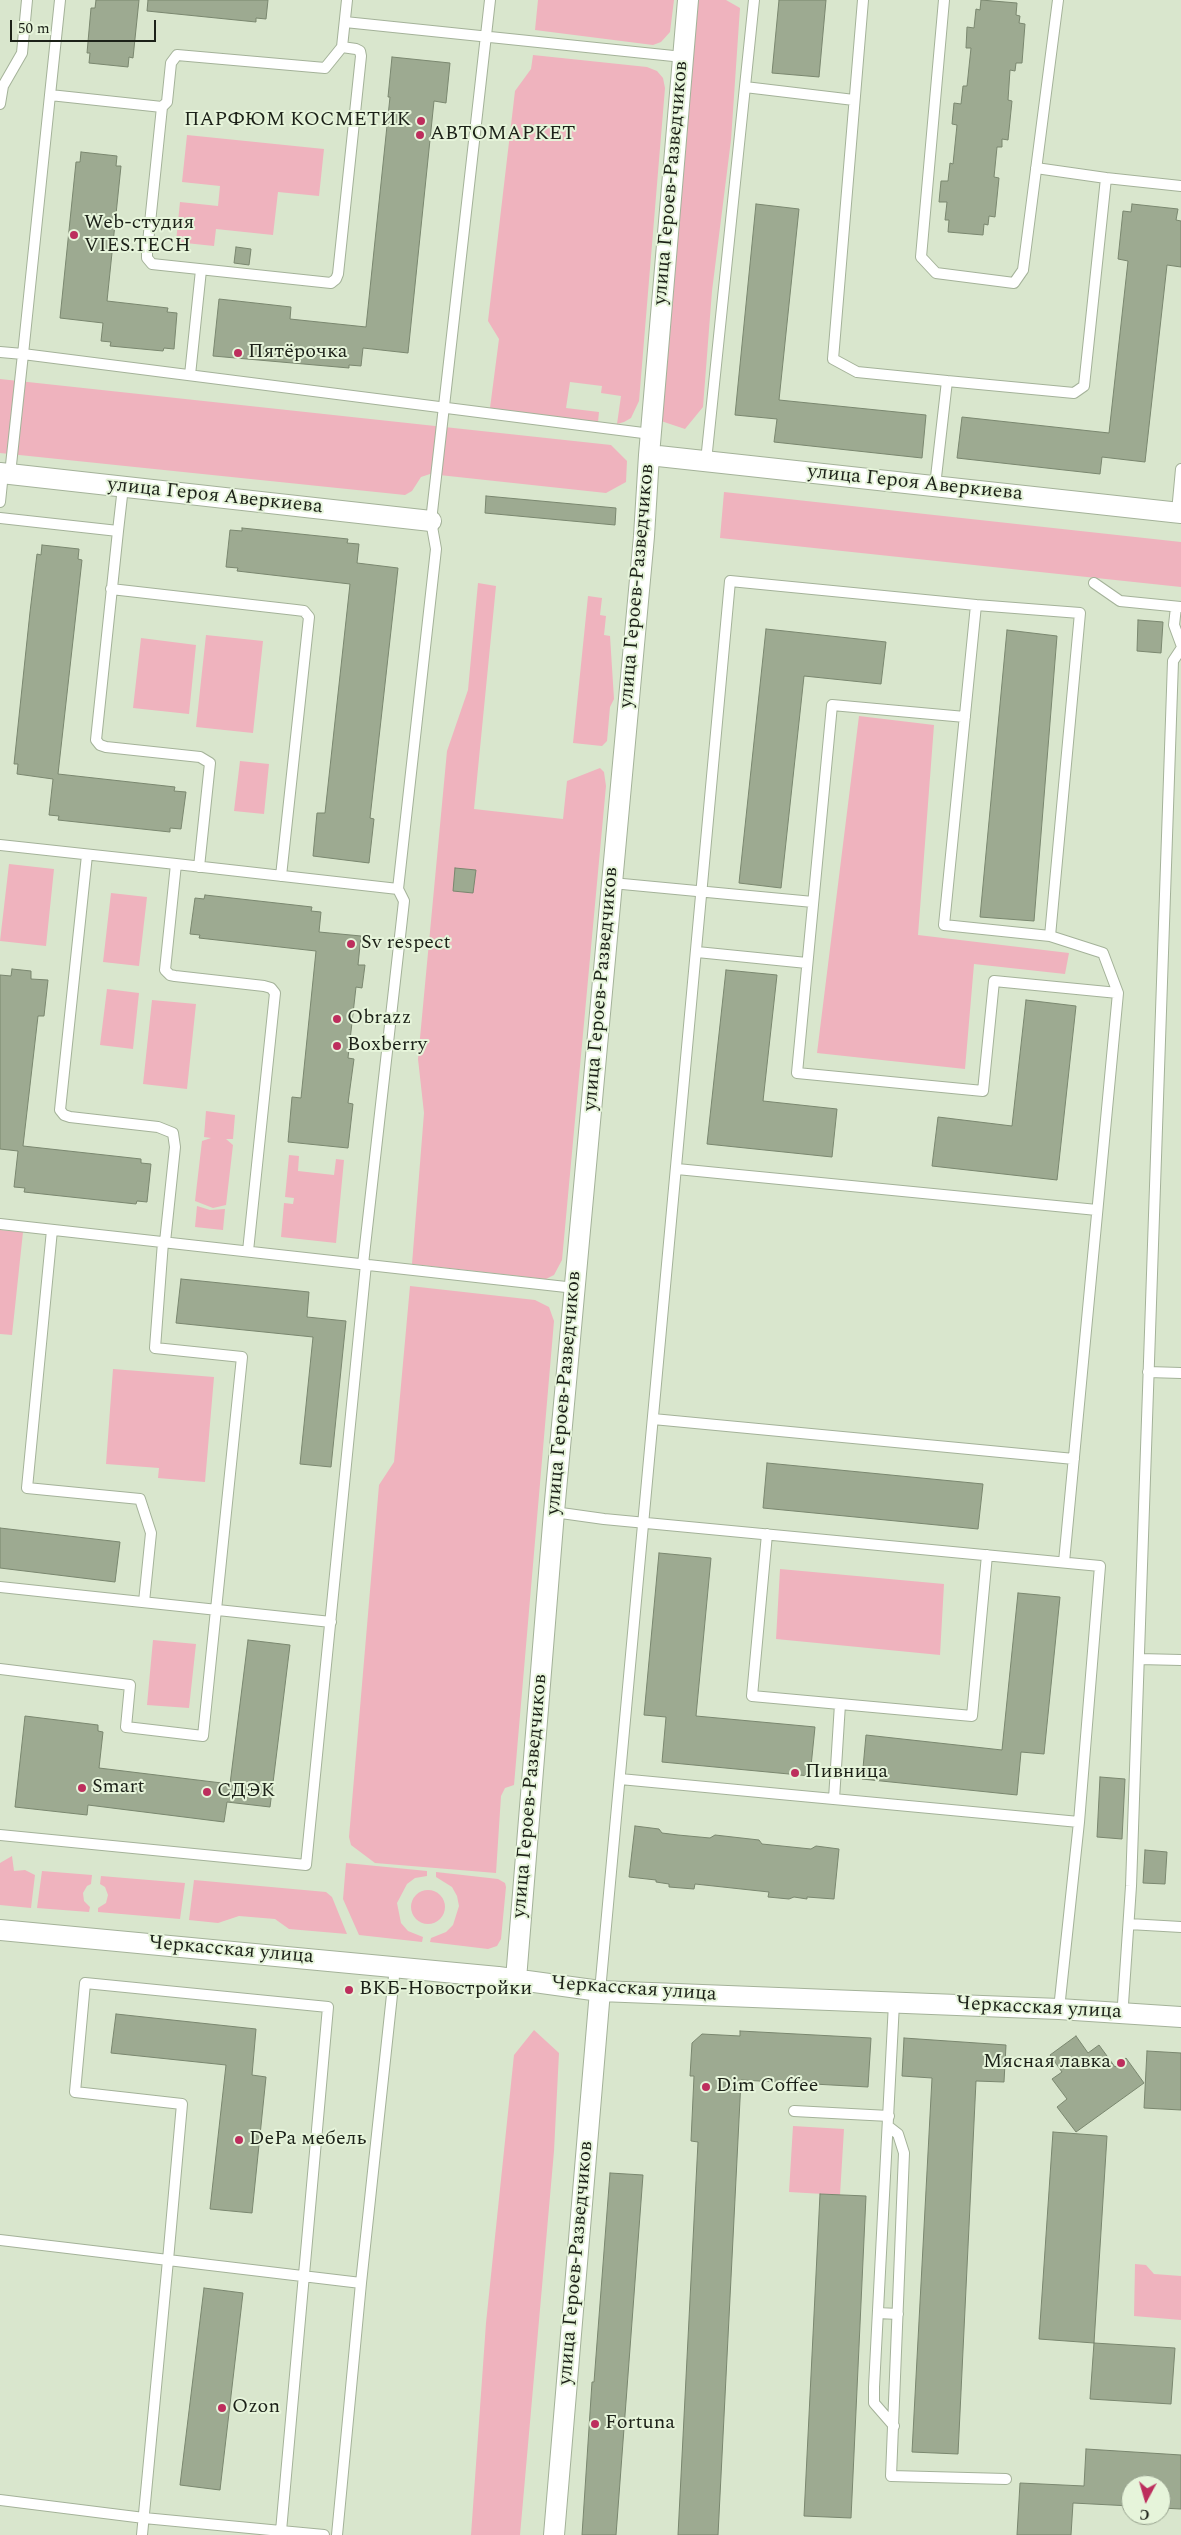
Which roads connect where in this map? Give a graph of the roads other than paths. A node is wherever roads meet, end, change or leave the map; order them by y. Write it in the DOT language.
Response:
graph roads {
  1 [pos="27,0"];
  2 [pos="60,0"];
  3 [pos="347,0"];
  4 [pos="490,0"];
  5 [pos="688,0"];
  6 [pos="754,0"];
  7 [pos="863,0"];
  8 [pos="944,0"];
  9 [pos="1058,0"];
  10 [pos="345,22"];
  11 [pos="486,36"];
  12 [pos="342,47"];
  13 [pos="683,57"];
  14 [pos="745,87"];
  15 [pos="50,95"];
  16 [pos="854,100"];
  17 [pos="0,104"];
  18 [pos="162,107"];
  19 [pos="1036,168"];
  20 [pos="1106,178"];
  21 [pos="1181,186"];
  22 [pos="201,270"];
  23 [pos="0,352"];
  24 [pos="23,354"];
  25 [pos="190,375"];
  26 [pos="948,381"];
  27 [pos="444,408"];
  28 [pos="651,434"];
  29 [pos="649,455"];
  30 [pos="706,461"];
  31 [pos="1181,470"];
  32 [pos="4,473"];
  33 [pos="123,486"];
  34 [pos="935,486"];
  35 [pos="0,502"];
  36 [pos="1179,512"];
  37 [pos="0,518"];
  38 [pos="430,521"];
  39 [pos="118,531"];
  40 [pos="1094,583"];
  41 [pos="111,589"];
  42 [pos="976,605"];
  43 [pos="1178,607"];
  44 [pos="1181,644"];
  45 [pos="1181,649"];
  46 [pos="965,717"];
  47 [pos="0,845"];
  48 [pos="87,854"];
  49 [pos="176,864"];
  50 [pos="199,867"];
  51 [pos="281,876"];
  52 [pos="612,883"];
  53 [pos="398,889"];
  54 [pos="703,891"];
  55 [pos="813,902"];
  56 [pos="1050,936"];
  57 [pos="697,952"];
  58 [pos="807,963"];
  59 [pos="1118,993"];
  60 [pos="677,1169"];
  61 [pos="1097,1210"];
  62 [pos="0,1224"];
  63 [pos="52,1230"];
  64 [pos="164,1242"];
  65 [pos="248,1251"];
  66 [pos="365,1264"];
  67 [pos="575,1288"];
  68 [pos="1148,1372"];
  69 [pos="1181,1373"];
  70 [pos="653,1419"];
  71 [pos="1074,1459"];
  72 [pos="554,1512"];
  73 [pos="644,1523"];
  74 [pos="767,1534"];
  75 [pos="987,1555"];
  76 [pos="1064,1562"];
  77 [pos="0,1587"];
  78 [pos="144,1602"];
  79 [pos="217,1610"];
  80 [pos="331,1622"];
  81 [pos="1139,1659"];
  82 [pos="1181,1660"];
  83 [pos="0,1669"];
  84 [pos="840,1704"];
  85 [pos="620,1779"];
  86 [pos="834,1799"];
  87 [pos="1079,1822"];
  88 [pos="0,1835"];
  89 [pos="1129,1924"];
  90 [pos="1181,1927"];
  91 [pos="0,1930"];
  92 [pos="395,1967"];
  93 [pos="516,1979"];
  94 [pos="600,1991"];
  95 [pos="894,2003"];
  96 [pos="1123,2004"];
  97 [pos="1059,2009"];
  98 [pos="1181,2017"];
  99 [pos="794,2111"];
  100 [pos="889,2116"];
  101 [pos="889,2127"];
  102 [pos="0,2240"];
  103 [pos="168,2260"];
  104 [pos="304,2276"];
  105 [pos="361,2283"];
  106 [pos="878,2313"];
  107 [pos="898,2314"];
  108 [pos="894,2426"];
  109 [pos="1006,2479"];
  110 [pos="0,2500"];
  111 [pos="144,2518"];
  112 [pos="281,2533"];
  113 [pos="142,2535"];
  114 [pos="324,2535"];
  115 [pos="337,2535"];
  116 [pos="554,2535"];
  1 -- 17 [label="lane"];
  2 -- 15 [label="lane"];
  3 -- 10 [label="lane"];
  4 -- 11 [label="lane"];
  5 -- 13 [label="street, улица Героев-Разведчиков"];
  6 -- 14 [label="lane"];
  7 -- 16 [label="lane"];
  8 -- 19 [label="lane"];
  9 -- 19 [label="lane"];
  10 -- 11 [label="lane"];
  10 -- 12 [label="lane"];
  11 -- 13 [label="lane"];
  11 -- 27 [label="lane"];
  12 -- 18 [label="lane"];
  12 -- 22 [label="lane"];
  13 -- 28 [label="street, улица Героев-Разведчиков"];
  14 -- 16 [label="lane"];
  14 -- 30 [label="lane"];
  15 -- 18 [label="lane"];
  15 -- 24 [label="lane"];
  16 -- 26 [label="lane"];
  18 -- 22 [label="lane"];
  19 -- 20 [label="lane"];
  20 -- 21 [label="lane"];
  20 -- 26 [label="lane"];
  22 -- 25 [label="lane"];
  23 -- 24 [label="lane"];
  24 -- 25 [label="lane"];
  24 -- 32 [label="lane"];
  25 -- 27 [label="lane"];
  26 -- 34 [label="lane"];
  27 -- 28 [label="lane"];
  27 -- 38 [label="lane"];
  28 -- 29 [label="street, улица Героев-Разведчиков"];
  29 -- 30 [label="street, улица Героя Аверкиева"];
  29 -- 52 [label="street, улица Героев-Разведчиков"];
  30 -- 34 [label="street, улица Героя Аверкиева"];
  31 -- 36 [label="lane"];
  32 -- 33 [label="street, улица Героя Аверкиева"];
  32 -- 35 [label="lane"];
  33 -- 38 [label="street, улица Героя Аверкиева"];
  33 -- 39 [label="lane"];
  34 -- 36 [label="street, улица Героя Аверкиева"];
  37 -- 39 [label="lane"];
  38 -- 53 [label="lane"];
  39 -- 41 [label="lane"];
  40 -- 43 [label="lane"];
  41 -- 50 [label="lane"];
  41 -- 51 [label="lane"];
  42 -- 46 [label="lane"];
  42 -- 54 [label="lane"];
  42 -- 56 [label="lane"];
  43 -- 44 [label="lane"];
  45 -- 68 [label="lane"];
  46 -- 55 [label="lane"];
  46 -- 56 [label="lane"];
  47 -- 48 [label="lane"];
  48 -- 49 [label="lane"];
  48 -- 64 [label="lane"];
  49 -- 50 [label="lane"];
  49 -- 65 [label="lane"];
  50 -- 51 [label="lane"];
  51 -- 53 [label="lane"];
  52 -- 54 [label="lane"];
  52 -- 67 [label="street, улица Героев-Разведчиков"];
  53 -- 66 [label="lane"];
  54 -- 55 [label="lane"];
  54 -- 57 [label="lane"];
  55 -- 58 [label="lane"];
  56 -- 59 [label="lane"];
  57 -- 58 [label="lane"];
  57 -- 60 [label="lane"];
  58 -- 59 [label="lane"];
  59 -- 61 [label="lane"];
  60 -- 61 [label="lane"];
  60 -- 70 [label="lane"];
  61 -- 71 [label="lane"];
  62 -- 63 [label="lane"];
  63 -- 64 [label="lane"];
  63 -- 78 [label="lane"];
  64 -- 65 [label="lane"];
  64 -- 79 [label="lane"];
  65 -- 66 [label="lane"];
  66 -- 67 [label="lane"];
  66 -- 80 [label="lane"];
  67 -- 72 [label="street, улица Героев-Разведчиков"];
  68 -- 69 [label="lane"];
  68 -- 81 [label="lane"];
  70 -- 71 [label="lane"];
  70 -- 73 [label="lane"];
  71 -- 76 [label="lane"];
  72 -- 73 [label="lane"];
  72 -- 93 [label="street, улица Героев-Разведчиков"];
  73 -- 74 [label="lane"];
  73 -- 85 [label="lane"];
  74 -- 75 [label="lane"];
  74 -- 84 [label="lane"];
  75 -- 76 [label="lane"];
  75 -- 84 [label="lane"];
  76 -- 87 [label="lane"];
  77 -- 78 [label="lane"];
  78 -- 79 [label="lane"];
  79 -- 80 [label="lane"];
  79 -- 83 [label="lane"];
  80 -- 88 [label="lane"];
  81 -- 82 [label="lane"];
  81 -- 89 [label="lane"];
  84 -- 86 [label="lane"];
  85 -- 86 [label="lane"];
  85 -- 94 [label="lane"];
  86 -- 87 [label="lane"];
  87 -- 97 [label="lane"];
  89 -- 90 [label="lane"];
  89 -- 96 [label="lane"];
  91 -- 92 [label="street, Черкасская улица"];
  92 -- 93 [label="street, Черкасская улица"];
  92 -- 105 [label="lane"];
  93 -- 94 [label="street, Черкасская улица"];
  94 -- 95 [label="street, Черкасская улица"];
  94 -- 116 [label="street, улица Героев-Разведчиков"];
  95 -- 97 [label="street, Черкасская улица"];
  95 -- 100 [label="lane"];
  97 -- 98 [label="street, Черкасская улица"];
  99 -- 100 [label="lane"];
  100 -- 101 [label="lane"];
  101 -- 106 [label="lane"];
  101 -- 107 [label="lane"];
  102 -- 103 [label="lane"];
  103 -- 104 [label="lane"];
  103 -- 104 [label="lane"];
  103 -- 111 [label="lane"];
  104 -- 105 [label="lane"];
  104 -- 112 [label="lane"];
  105 -- 115 [label="lane"];
  106 -- 107 [label="lane"];
  106 -- 108 [label="lane"];
  107 -- 108 [label="lane"];
  108 -- 109 [label="lane"];
  110 -- 111 [label="lane"];
  111 -- 112 [label="lane"];
  111 -- 113 [label="lane"];
  112 -- 114 [label="lane"];
}
